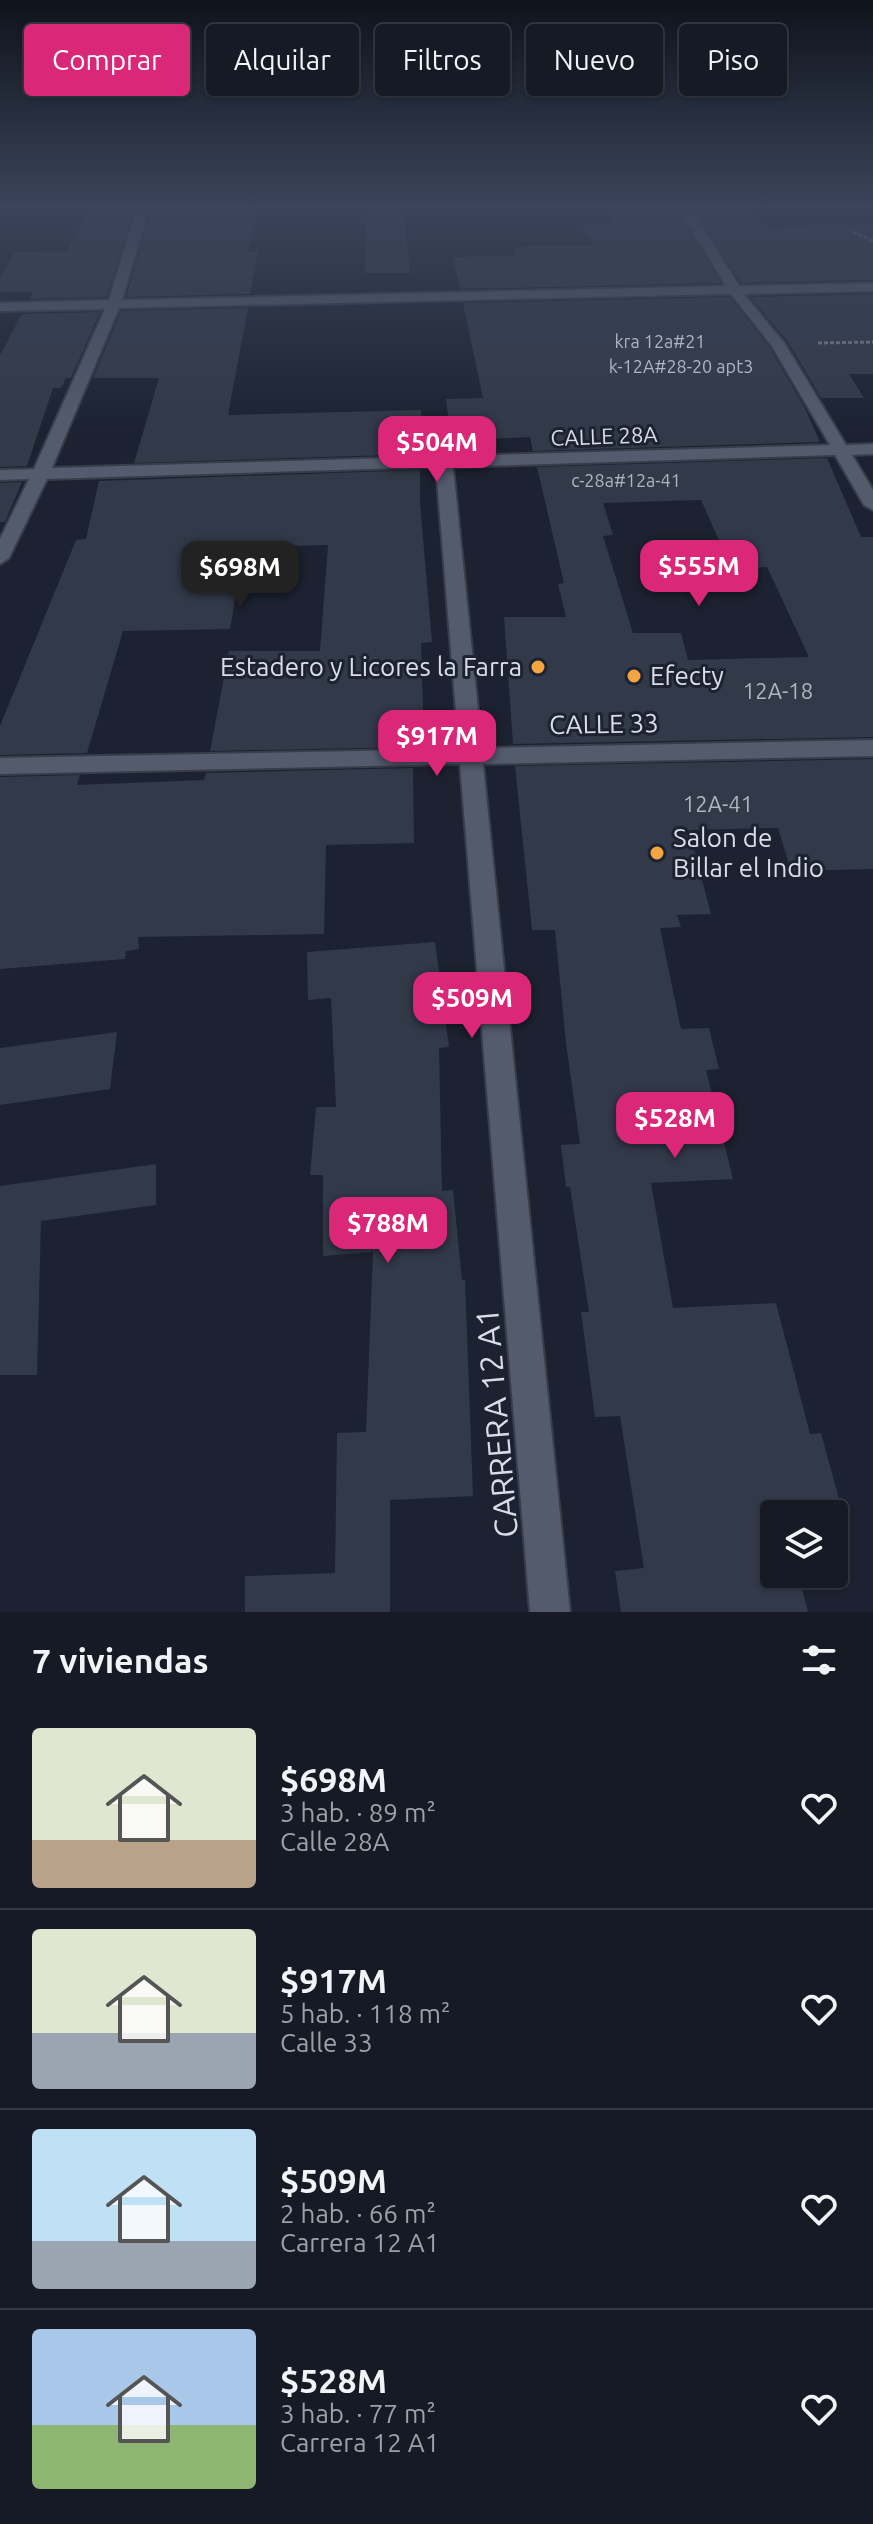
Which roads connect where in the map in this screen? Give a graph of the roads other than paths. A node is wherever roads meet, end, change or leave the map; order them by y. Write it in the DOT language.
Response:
graph roads {
  1 [pos="122,280"];
  2 [pos="728,280"];
  3 [pos="873,287"];
  4 [pos="735,291"];
  5 [pos="115,302"];
  6 [pos="0,307"];
  7 [pos="873,449"];
  8 [pos="840,450"];
  9 [pos="444,464"];
  10 [pos="41,473"];
  11 [pos="0,475"];
  12 [pos="873,505"];
  13 [pos="0,558"];
  14 [pos="873,748"];
  15 [pos="473,754"];
  16 [pos="0,766"];
  17 [pos="550,1612"];
  1 -- 5 [label="street"];
  2 -- 4 [label="street"];
  3 -- 4 [label="street"];
  4 -- 5 [label="street"];
  4 -- 8 [label="street"];
  5 -- 6 [label="street"];
  5 -- 10 [label="street"];
  7 -- 8 [label="street, CALLE 28A"];
  8 -- 9 [label="street, CALLE 28A"];
  8 -- 12 [label="street"];
  9 -- 10 [label="street, CALLE 28A"];
  9 -- 15 [label="street, CARRERA 12 A1"];
  10 -- 11 [label="street, CALLE 28A"];
  10 -- 13 [label="street"];
  14 -- 15 [label="street, CALLE 33"];
  15 -- 16 [label="street, CALLE 33"];
  15 -- 17 [label="street, CARRERA 12 A1"];
}
